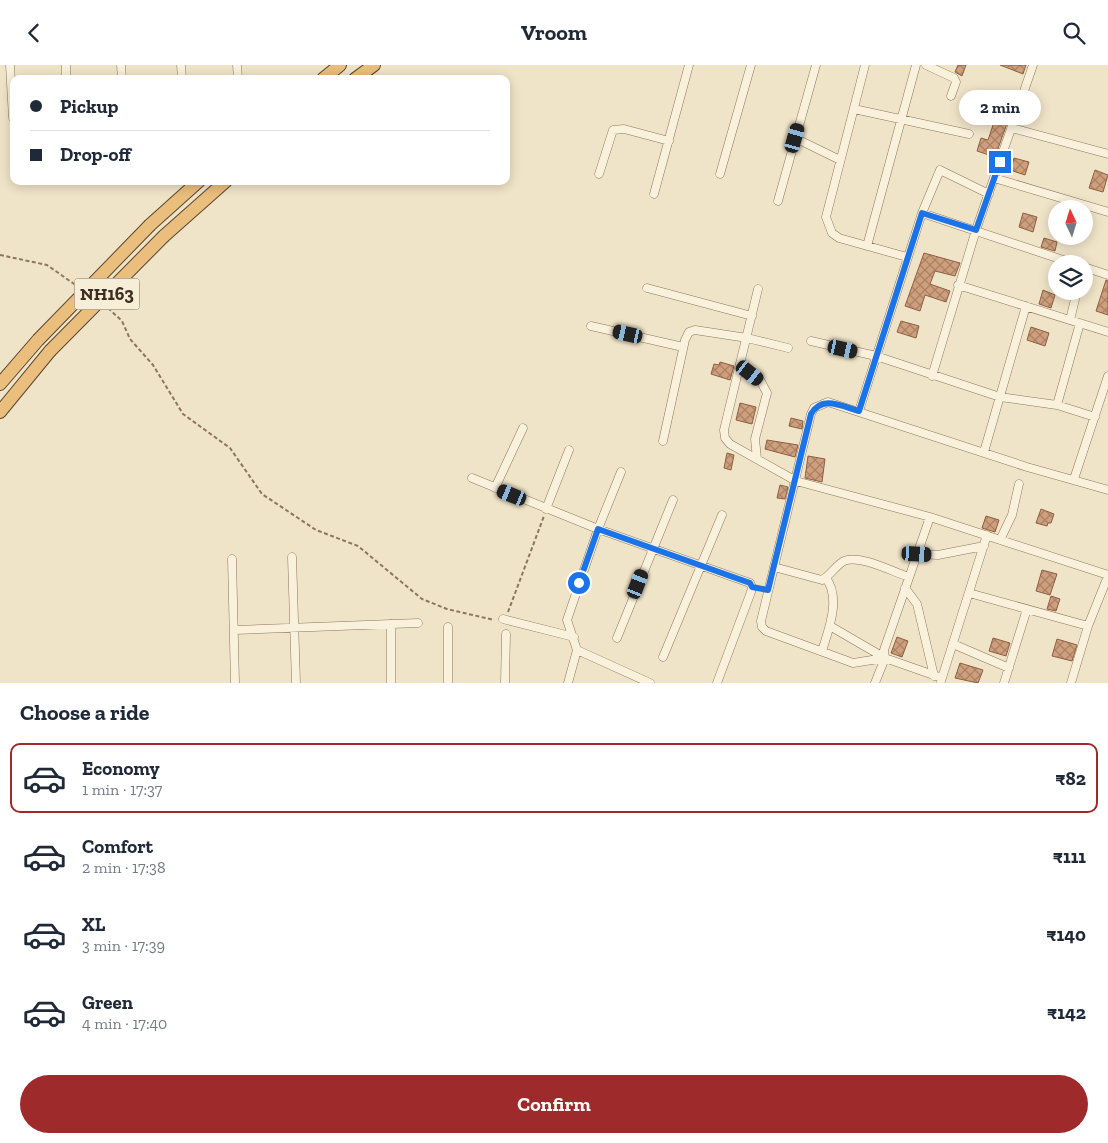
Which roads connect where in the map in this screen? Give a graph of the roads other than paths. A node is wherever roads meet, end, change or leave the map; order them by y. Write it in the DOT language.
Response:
graph roads {
  1 [pos="340,65"];
  2 [pos="374,65"];
  3 [pos="689,65"];
  4 [pos="751,65"];
  5 [pos="806,65"];
  6 [pos="865,65"];
  7 [pos="916,65"];
  8 [pos="926,65"];
  9 [pos="1033,65"];
  10 [pos="815,66"];
  11 [pos="327,75"];
  12 [pos="361,75"];
  13 [pos="951,97"];
  14 [pos="854,109"];
  15 [pos="901,120"];
  16 [pos="1012,128"];
  17 [pos="969,134"];
  18 [pos="795,138"];
  19 [pos="668,141"];
  20 [pos="1108,154"];
  21 [pos="840,160"];
  22 [pos="599,174"];
  23 [pos="720,174"];
  24 [pos="994,179"];
  25 [pos="195,185"];
  26 [pos="221,185"];
  27 [pos="654,194"];
  28 [pos="989,194"];
  29 [pos="778,201"];
  30 [pos="1108,212"];
  31 [pos="922,213"];
  32 [pos="976,230"];
  33 [pos="867,246"];
  34 [pos="1049,255"];
  35 [pos="907,257"];
  36 [pos="1093,270"];
  37 [pos="1108,275"];
  38 [pos="958,285"];
  39 [pos="647,288"];
  40 [pos="758,289"];
  41 [pos="1075,300"];
  42 [pos="1026,306"];
  43 [pos="752,316"];
  44 [pos="1070,320"];
  45 [pos="1080,323"];
  46 [pos="590,326"];
  47 [pos="1108,332"];
  48 [pos="747,338"];
  49 [pos="811,341"];
  50 [pos="683,347"];
  51 [pos="788,349"];
  52 [pos="876,356"];
  53 [pos="740,367"];
  54 [pos="932,376"];
  55 [pos="1108,376"];
  56 [pos="0,384"];
  57 [pos="1000,397"];
  58 [pos="1057,405"];
  59 [pos="859,411"];
  60 [pos="0,412"];
  61 [pos="1095,417"];
  62 [pos="523,428"];
  63 [pos="663,441"];
  64 [pos="569,450"];
  65 [pos="984,452"];
  66 [pos="757,459"];
  67 [pos="621,472"];
  68 [pos="472,478"];
  69 [pos="1074,479"];
  70 [pos="796,481"];
  71 [pos="1020,484"];
  72 [pos="495,488"];
  73 [pos="1108,490"];
  74 [pos="672,500"];
  75 [pos="546,509"];
  76 [pos="722,515"];
  77 [pos="930,517"];
  78 [pos="598,529"];
  79 [pos="987,535"];
  80 [pos="1000,540"];
  81 [pos="984,546"];
  82 [pos="651,548"];
  83 [pos="917,554"];
  84 [pos="292,557"];
  85 [pos="232,559"];
  86 [pos="700,565"];
  87 [pos="774,567"];
  88 [pos="1108,575"];
  89 [pos="909,577"];
  90 [pos="826,578"];
  91 [pos="752,587"];
  92 [pos="905,587"];
  93 [pos="768,590"];
  94 [pos="969,593"];
  95 [pos="1026,609"];
  96 [pos="503,619"];
  97 [pos="418,623"];
  98 [pos="391,624"];
  99 [pos="830,626"];
  100 [pos="1088,626"];
  101 [pos="448,627"];
  102 [pos="294,628"];
  103 [pos="235,630"];
  104 [pos="506,634"];
  105 [pos="574,637"];
  106 [pos="617,638"];
  107 [pos="953,644"];
  108 [pos="577,650"];
  109 [pos="822,651"];
  110 [pos="662,657"];
  111 [pos="885,658"];
  112 [pos="1008,668"];
  113 [pos="939,679"];
  114 [pos="646,682"];
  115 [pos="236,683"];
  116 [pos="296,683"];
  117 [pos="391,683"];
  118 [pos="448,683"];
  119 [pos="505,683"];
  120 [pos="568,683"];
  121 [pos="717,683"];
  122 [pos="875,683"];
  123 [pos="1004,683"];
  124 [pos="1072,683"];
  1 -- 11 [label="highway"];
  2 -- 12 [label="highway"];
  3 -- 19 [label="street"];
  4 -- 23 [label="street"];
  5 -- 10 [label="street"];
  6 -- 14 [label="street"];
  7 -- 15 [label="street"];
  8 -- 13 [label="street"];
  9 -- 16 [label="street"];
  10 -- 18 [label="street"];
  14 -- 15 [label="street"];
  14 -- 21 [label="street"];
  15 -- 17 [label="street"];
  15 -- 33 [label="street"];
  16 -- 20 [label="street"];
  16 -- 24 [label="street"];
  18 -- 21 [label="street"];
  18 -- 29 [label="street"];
  19 -- 22 [label="street"];
  19 -- 27 [label="street"];
  21 -- 33 [label="street"];
  24 -- 28 [label="street"];
  24 -- 30 [label="street"];
  25 -- 56 [label="highway, NH163, bridge"];
  26 -- 60 [label="highway, NH163, bridge"];
  28 -- 31 [label="street"];
  28 -- 32 [label="street"];
  31 -- 32 [label="street"];
  31 -- 35 [label="street"];
  32 -- 34 [label="street"];
  32 -- 38 [label="street"];
  33 -- 35 [label="street"];
  35 -- 52 [label="street"];
  36 -- 37 [label="street"];
  38 -- 42 [label="street"];
  38 -- 54 [label="street"];
  39 -- 43 [label="street"];
  40 -- 43 [label="street"];
  41 -- 44 [label="street"];
  42 -- 44 [label="street"];
  42 -- 57 [label="street"];
  43 -- 48 [label="street"];
  44 -- 45 [label="street"];
  45 -- 47 [label="street"];
  45 -- 58 [label="street"];
  46 -- 50 [label="street"];
  48 -- 50 [label="street"];
  48 -- 51 [label="street"];
  48 -- 53 [label="street"];
  49 -- 52 [label="street"];
  50 -- 63 [label="street"];
  52 -- 54 [label="street"];
  52 -- 59 [label="street"];
  53 -- 66 [label="street"];
  53 -- 66 [label="street"];
  54 -- 57 [label="street"];
  55 -- 61 [label="street"];
  57 -- 58 [label="street"];
  57 -- 65 [label="street"];
  58 -- 61 [label="street"];
  59 -- 65 [label="street"];
  59 -- 70 [label="street"];
  61 -- 69 [label="street"];
  62 -- 72 [label="street"];
  64 -- 75 [label="street"];
  65 -- 69 [label="street"];
  66 -- 70 [label="street"];
  67 -- 78 [label="street"];
  68 -- 72 [label="street"];
  69 -- 73 [label="street"];
  70 -- 77 [label="street"];
  70 -- 87 [label="street"];
  71 -- 80 [label="street"];
  72 -- 75 [label="street"];
  74 -- 82 [label="street"];
  75 -- 78 [label="street"];
  76 -- 86 [label="street"];
  77 -- 79 [label="street"];
  77 -- 83 [label="street"];
  78 -- 82 [label="street"];
  78 -- 105 [label="street"];
  79 -- 80 [label="street"];
  79 -- 81 [label="street"];
  80 -- 88 [label="street"];
  81 -- 83 [label="street"];
  81 -- 94 [label="street"];
  82 -- 86 [label="street"];
  82 -- 106 [label="street"];
  83 -- 89 [label="street"];
  84 -- 102 [label="street"];
  85 -- 103 [label="street"];
  86 -- 91 [label="street"];
  86 -- 110 [label="street"];
  87 -- 90 [label="street"];
  87 -- 93 [label="street"];
  88 -- 100 [label="street"];
  89 -- 90 [label="street"];
  89 -- 92 [label="street"];
  90 -- 99 [label="street"];
  91 -- 93 [label="street"];
  91 -- 121 [label="street"];
  92 -- 111 [label="street"];
  92 -- 113 [label="street"];
  93 -- 109 [label="street"];
  94 -- 95 [label="street"];
  94 -- 107 [label="street"];
  95 -- 100 [label="street"];
  95 -- 112 [label="street"];
  96 -- 105 [label="street"];
  97 -- 98 [label="street"];
  98 -- 102 [label="street"];
  98 -- 117 [label="street"];
  99 -- 109 [label="street"];
  99 -- 111 [label="street"];
  100 -- 124 [label="street"];
  101 -- 118 [label="street"];
  102 -- 103 [label="street"];
  102 -- 116 [label="street"];
  103 -- 115 [label="street"];
  104 -- 119 [label="street"];
  105 -- 108 [label="street"];
  107 -- 112 [label="street"];
  107 -- 113 [label="street"];
  108 -- 114 [label="street"];
  108 -- 120 [label="street"];
  109 -- 111 [label="street"];
  111 -- 113 [label="street"];
  111 -- 122 [label="street"];
  112 -- 123 [label="street"];
}
